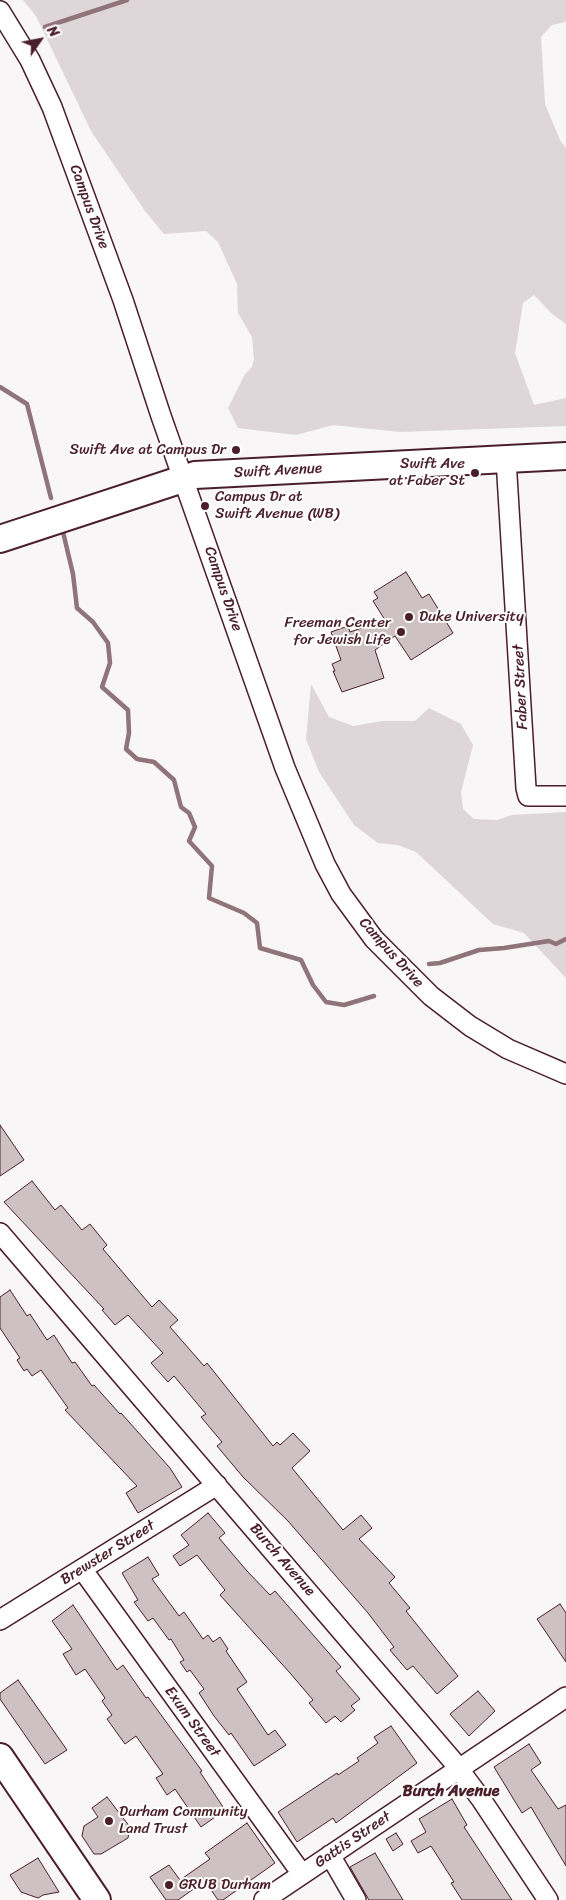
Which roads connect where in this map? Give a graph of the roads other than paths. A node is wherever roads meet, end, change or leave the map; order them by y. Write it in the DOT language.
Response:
graph roads {
  1 [pos="0,11"];
  2 [pos="566,456"];
  3 [pos="506,459"];
  4 [pos="183,478"];
  5 [pos="0,539"];
  6 [pos="566,796"];
  7 [pos="566,1074"];
  8 [pos="0,1233"];
  9 [pos="217,1485"];
  10 [pos="82,1569"];
  11 [pos="0,1620"];
  12 [pos="566,1697"];
  13 [pos="0,1757"];
  14 [pos="458,1769"];
  15 [pos="330,1856"];
  16 [pos="302,1874"];
  17 [pos="97,1900"];
  18 [pos="264,1900"];
  19 [pos="356,1900"];
  20 [pos="548,1900"];
  1 -- 4 [label="street, Campus Drive"];
  2 -- 3 [label="street, Swift Avenue"];
  3 -- 4 [label="street, Swift Avenue"];
  3 -- 6 [label="street, Faber Street"];
  4 -- 5 [label="street, Swift Avenue"];
  4 -- 7 [label="street, Campus Drive"];
  8 -- 9 [label="street, Burch Avenue"];
  9 -- 10 [label="street, Brewster Street"];
  9 -- 14 [label="street, Burch Avenue"];
  10 -- 11 [label="street, Brewster Street"];
  10 -- 16 [label="street, Exum Street"];
  12 -- 14 [label="street, Gattis Street"];
  13 -- 17 [label="street"];
  14 -- 15 [label="street, Gattis Street"];
  14 -- 20 [label="street, Burch Avenue"];
  15 -- 16 [label="street, Gattis Street"];
  15 -- 19 [label="street"];
  16 -- 18 [label="street, Gattis Street"];
}
